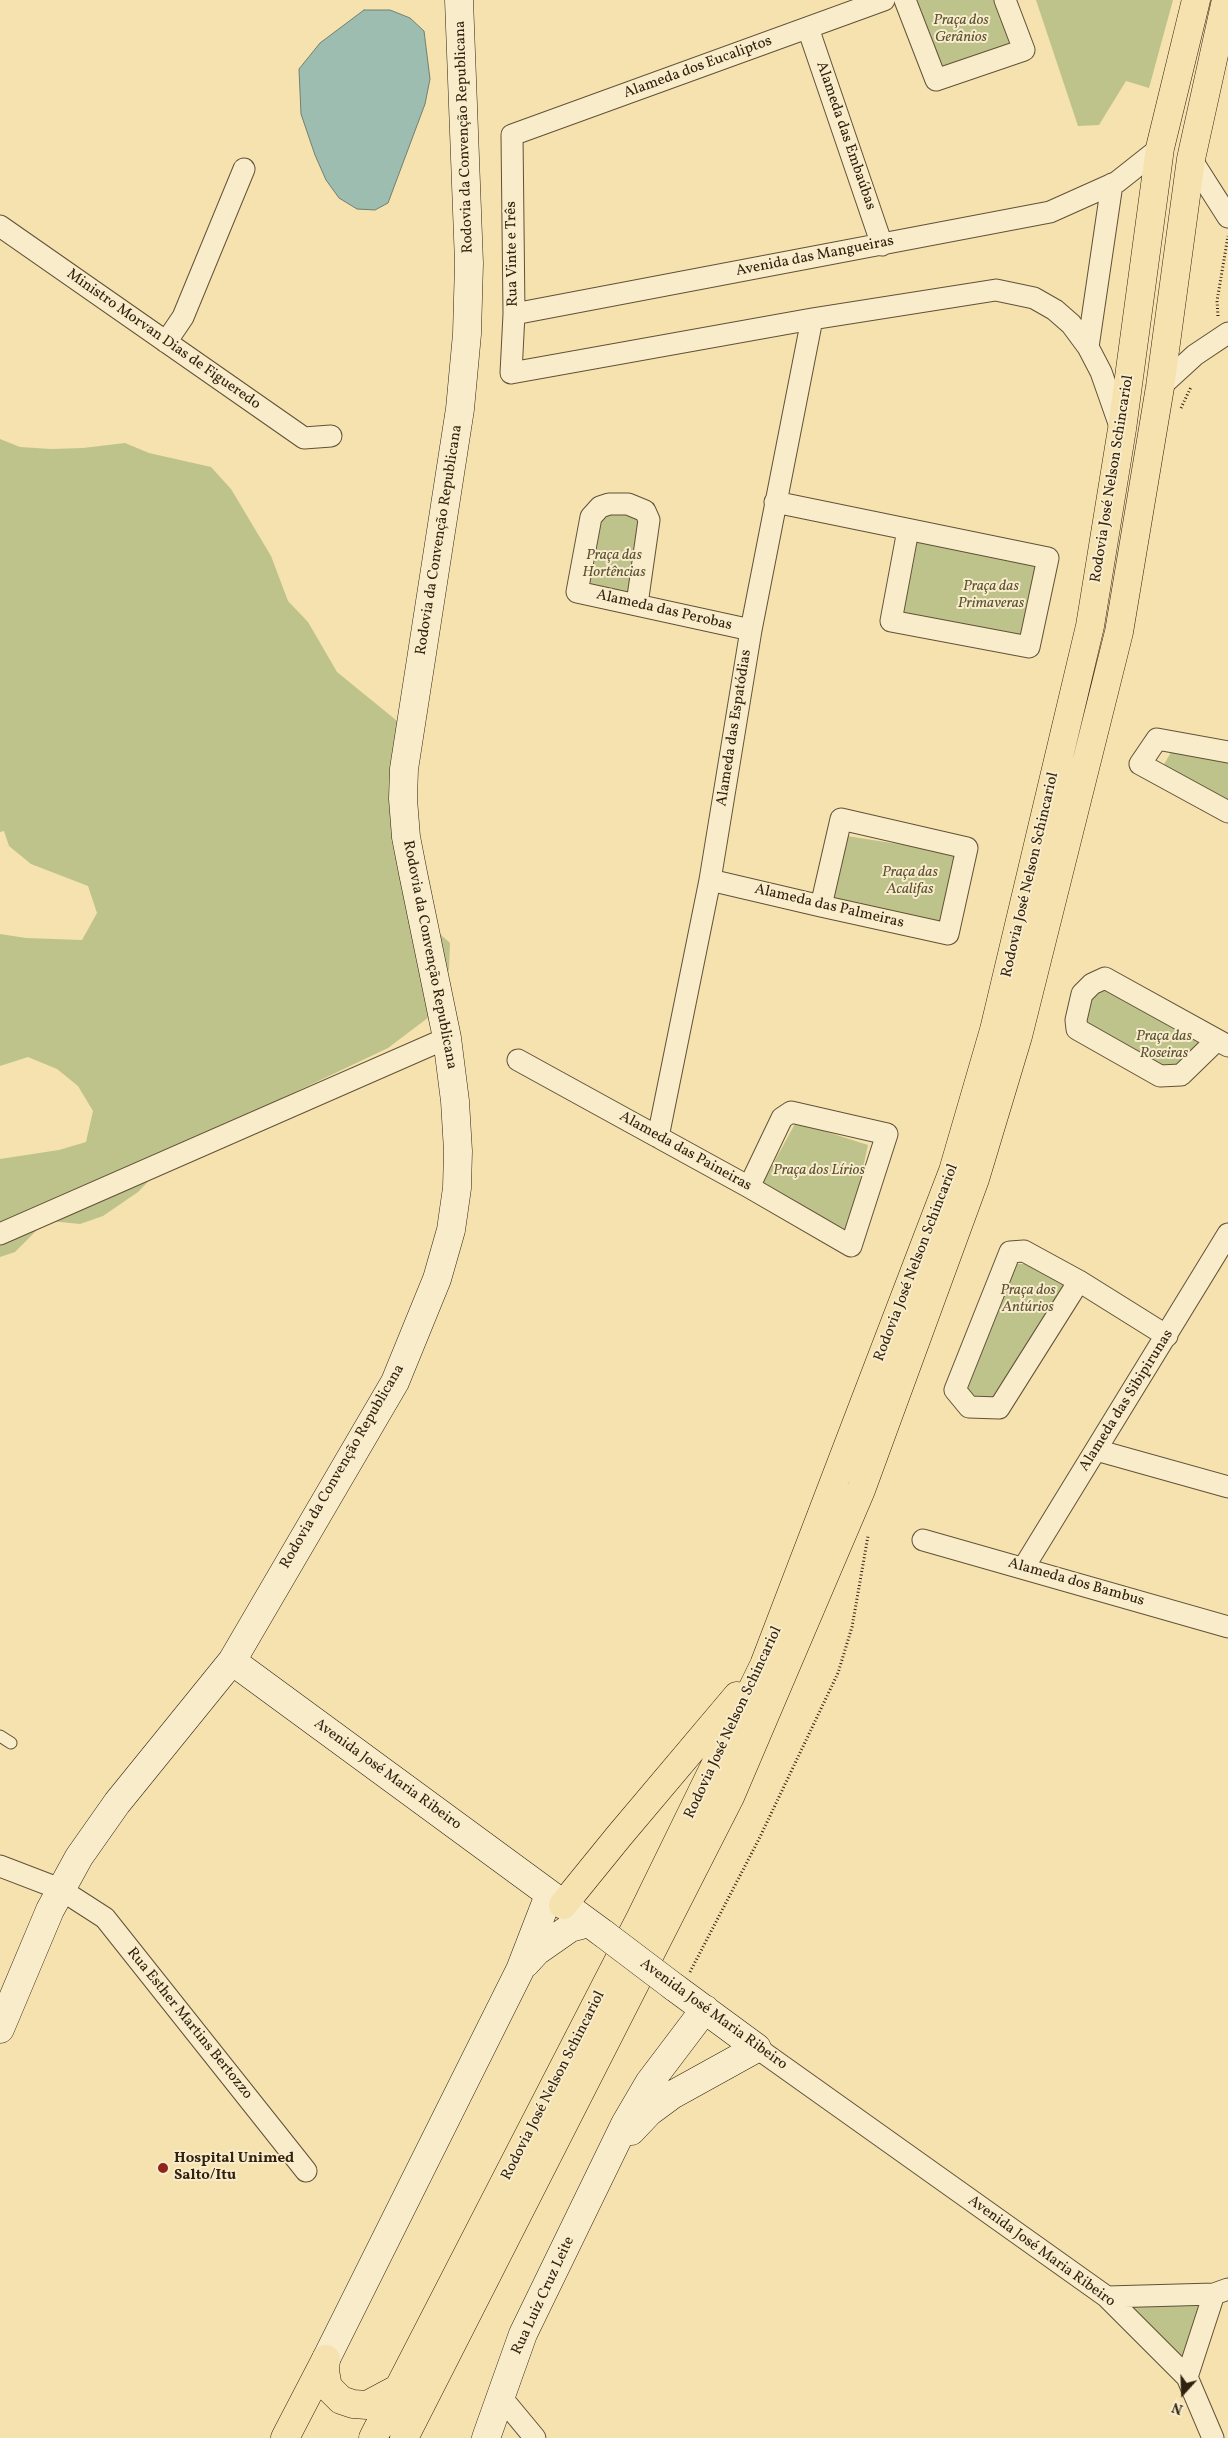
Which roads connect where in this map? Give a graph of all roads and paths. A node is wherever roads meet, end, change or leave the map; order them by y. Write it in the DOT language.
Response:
graph roads {
  1 [pos="460,0"];
  2 [pos="884,0"];
  3 [pos="905,0"];
  4 [pos="1005,0"];
  5 [pos="1196,0"];
  6 [pos="1226,0"];
  7 [pos="808,28"];
  8 [pos="512,135"];
  9 [pos="1160,148"];
  10 [pos="1191,159"];
  11 [pos="244,169"];
  12 [pos="1112,184"];
  13 [pos="1228,217"];
  14 [pos="0,226"];
  15 [pos="882,244"];
  16 [pos="514,314"];
  17 [pos="812,319"];
  18 [pos="1228,333"];
  19 [pos="166,342"];
  20 [pos="1088,347"];
  21 [pos="1160,387"];
  22 [pos="1122,429"];
  23 [pos="331,436"];
  24 [pos="775,502"];
  25 [pos="908,530"];
  26 [pos="638,604"];
  27 [pos="751,630"];
  28 [pos="1228,752"];
  29 [pos="1228,812"];
  30 [pos="710,880"];
  31 [pos="821,906"];
  32 [pos="447,1038"];
  33 [pos="1222,1043"];
  34 [pos="518,1060"];
  35 [pos="658,1137"];
  36 [pos="749,1187"];
  37 [pos="0,1234"];
  38 [pos="1228,1234"];
  39 [pos="1079,1281"];
  40 [pos="1167,1336"];
  41 [pos="1096,1450"];
  42 [pos="1228,1487"];
  43 [pos="923,1540"];
  44 [pos="1024,1567"];
  45 [pos="1228,1627"];
  46 [pos="232,1661"];
  47 [pos="764,1665"];
  48 [pos="0,1736"];
  49 [pos="11,1743"];
  50 [pos="0,1866"];
  51 [pos="60,1889"];
  52 [pos="556,1900"];
  53 [pos="597,1929"];
  54 [pos="520,1970"];
  55 [pos="704,2009"];
  56 [pos="0,2029"];
  57 [pos="757,2048"];
  58 [pos="615,2148"];
  59 [pos="306,2171"];
  60 [pos="1221,2292"];
  61 [pos="1107,2297"];
  62 [pos="326,2359"];
  63 [pos="1187,2377"];
  64 [pos="397,2389"];
  65 [pos="501,2397"];
  66 [pos="410,2433"];
  67 [pos="285,2438"];
  68 [pos="373,2438"];
  69 [pos="486,2438"];
  70 [pos="535,2438"];
  71 [pos="1213,2438"];
  1 -- 32 [label="main road, Rodovia da Convenção Republicana"];
  2 -- 7 [label="street, Alameda dos Eucaliptos"];
  3 -- 4 [label="street"];
  5 -- 9 [label="main road, Rodovia José Nelson Schincariol"];
  6 -- 10 [label="main road, Rodovia José Nelson Schincariol"];
  7 -- 8 [label="street, Alameda dos Eucaliptos"];
  7 -- 15 [label="street, Alameda das Embaúbas"];
  8 -- 16 [label="street, Rua Vinte e Três"];
  9 -- 12 [label="street, Avenida das Mangueiras"];
  9 -- 22 [label="main road, Rodovia José Nelson Schincariol"];
  10 -- 13 [label="street"];
  10 -- 21 [label="main road, Rodovia José Nelson Schincariol"];
  11 -- 19 [label="street"];
  12 -- 15 [label="street, Avenida das Mangueiras"];
  12 -- 20 [label="street"];
  14 -- 19 [label="street, Ministro Morvan Dias de Figueredo"];
  15 -- 16 [label="street, Avenida das Mangueiras"];
  16 -- 17 [label="street, Rua Vinte e Três"];
  17 -- 20 [label="street"];
  17 -- 24 [label="street, Alameda das Espatódias"];
  18 -- 21 [label="street"];
  19 -- 23 [label="street, Ministro Morvan Dias de Figueredo"];
  20 -- 22 [label="street"];
  21 -- 66 [label="main road, Rodovia José Nelson Schincariol"];
  22 -- 47 [label="main road, Rodovia José Nelson Schincariol"];
  24 -- 25 [label="street"];
  24 -- 27 [label="street, Alameda das Espatódias"];
  25 -- 25 [label="street"];
  26 -- 26 [label="street, Alameda das Perobas"];
  26 -- 27 [label="street, Alameda das Perobas"];
  27 -- 30 [label="street, Alameda das Espatódias"];
  28 -- 29 [label="street"];
  30 -- 31 [label="street, Alameda das Palmeiras"];
  30 -- 35 [label="street, Alameda das Espatódias"];
  31 -- 31 [label="street, Alameda das Palmeiras"];
  32 -- 37 [label="street"];
  32 -- 46 [label="main road, Rodovia da Convenção Republicana"];
  33 -- 33 [label="street"];
  34 -- 35 [label="street, Alameda das Paineiras"];
  35 -- 36 [label="street, Alameda das Paineiras"];
  36 -- 36 [label="street, Alameda das Paineiras"];
  38 -- 40 [label="street, Alameda das Sibipirunas"];
  39 -- 39 [label="street"];
  39 -- 40 [label="street"];
  40 -- 41 [label="street, Alameda das Sibipirunas"];
  41 -- 42 [label="street"];
  41 -- 44 [label="street, Alameda das Sibipirunas"];
  43 -- 44 [label="street, Alameda dos Bambus"];
  44 -- 45 [label="street, Alameda dos Bambus"];
  46 -- 51 [label="main road, Rodovia da Convenção Republicana"];
  46 -- 52 [label="main road, Avenida José Maria Ribeiro"];
  47 -- 52 [label="main road"];
  47 -- 64 [label="main road, Rodovia José Nelson Schincariol"];
  48 -- 49 [label="lane"];
  50 -- 51 [label="street, Rua Esther Martins Bertozzo"];
  51 -- 56 [label="main road, Rodovia da Convenção Republicana"];
  51 -- 59 [label="street, Rua Esther Martins Bertozzo"];
  52 -- 53 [label="main road, Avenida José Maria Ribeiro"];
  52 -- 54 [label="main road"];
  53 -- 54 [label="main road"];
  53 -- 55 [label="main road, Avenida José Maria Ribeiro, bridge"];
  54 -- 62 [label="main road"];
  55 -- 57 [label="main road, Avenida José Maria Ribeiro"];
  55 -- 58 [label="main road, Rua Luiz Cruz Leite"];
  57 -- 58 [label="main road, Rua Luiz Cruz Leite"];
  57 -- 61 [label="street, Avenida José Maria Ribeiro"];
  58 -- 65 [label="main road, Rua Luiz Cruz Leite"];
  60 -- 61 [label="street"];
  60 -- 63 [label="street"];
  61 -- 63 [label="street, Avenida José Maria Ribeiro"];
  62 -- 64 [label="main road"];
  62 -- 67 [label="main road"];
  63 -- 71 [label="street"];
  64 -- 68 [label="main road, Rodovia José Nelson Schincariol"];
  65 -- 69 [label="main road, Rua Luiz Cruz Leite"];
  65 -- 70 [label="street"];
}
